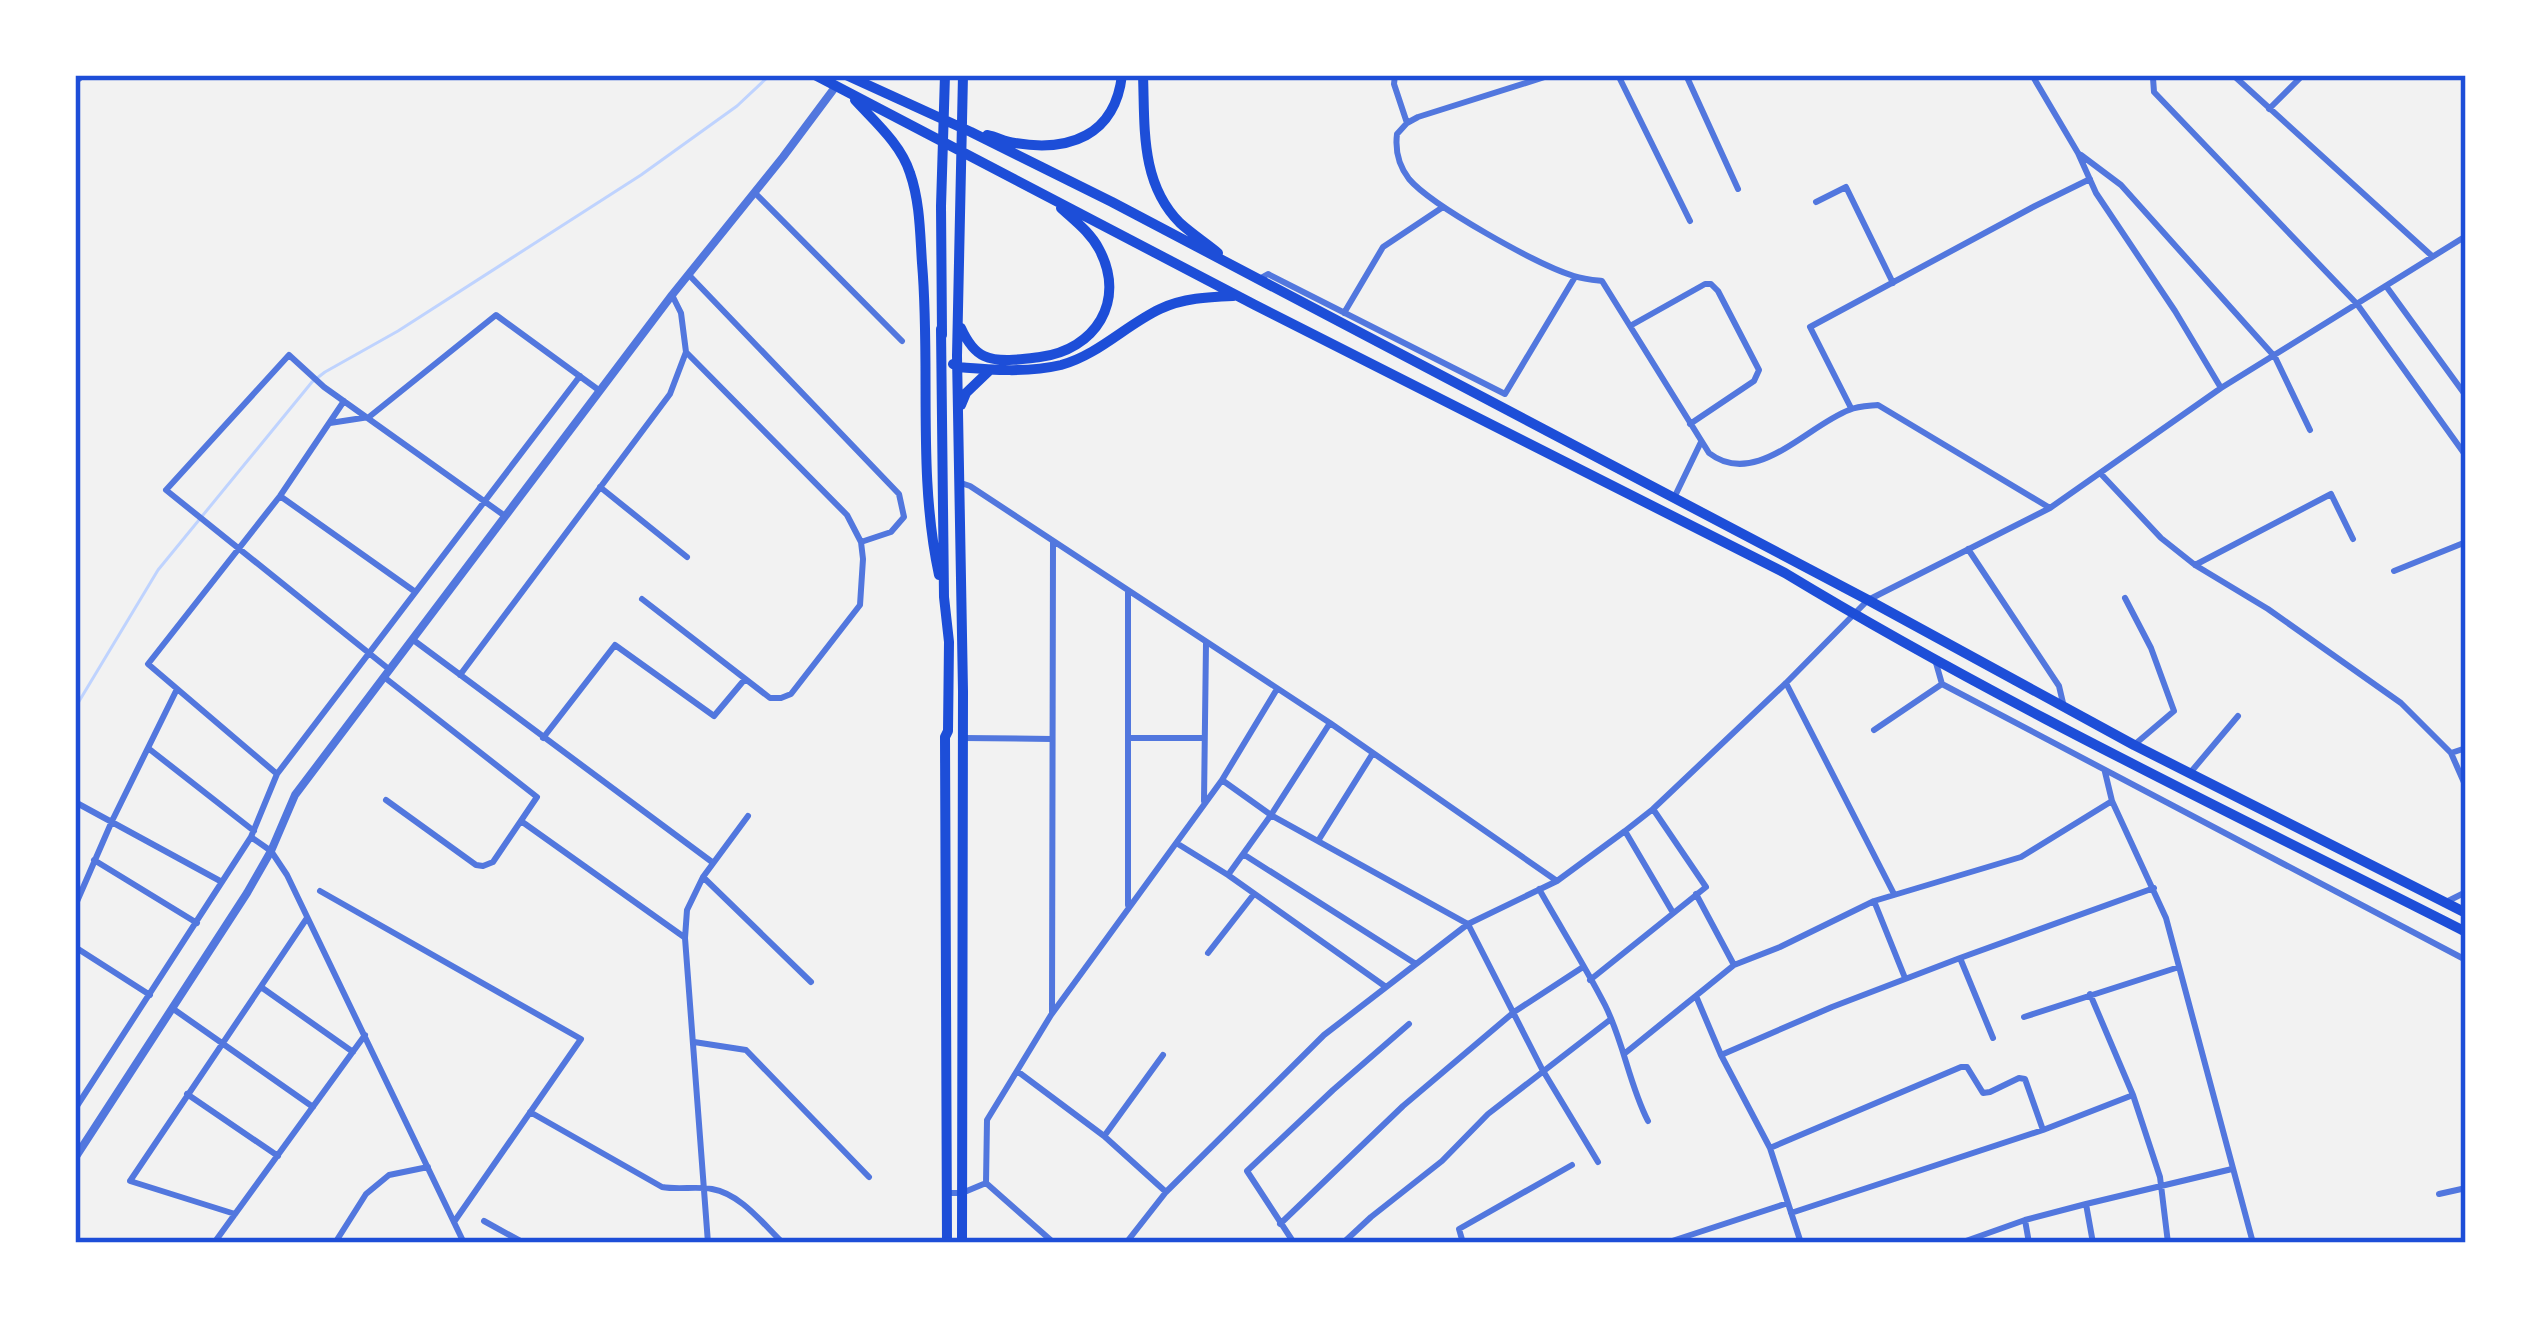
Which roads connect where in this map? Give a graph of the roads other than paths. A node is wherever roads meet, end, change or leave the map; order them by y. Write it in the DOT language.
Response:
graph roads {
  1 [pos="84,75"];
  2 [pos="815,75"];
  3 [pos="846,75"];
  4 [pos="945,75"];
  5 [pos="962,75"];
  6 [pos="1122,75"];
  7 [pos="1143,75"];
  8 [pos="1395,75"];
  9 [pos="1551,75"];
  10 [pos="1618,75"];
  11 [pos="1686,75"];
  12 [pos="2032,75"];
  13 [pos="2156,75"];
  14 [pos="2233,75"];
  15 [pos="2302,75"];
  16 [pos="75,82"];
  17 [pos="836,86"];
  18 [pos="848,93"];
  19 [pos="2270,109"];
  20 [pos="1407,124"];
  21 [pos="971,132"];
  22 [pos="2078,153"];
  23 [pos="2090,179"];
  24 [pos="1738,189"];
  25 [pos="755,193"];
  26 [pos="1050,197"];
  27 [pos="1816,202"];
  28 [pos="1443,207"];
  29 [pos="1690,221"];
  30 [pos="2466,236"];
  31 [pos="2432,256"];
  32 [pos="688,275"];
  33 [pos="1575,277"];
  34 [pos="1255,278"];
  35 [pos="1893,283"];
  36 [pos="2386,286"];
  37 [pos="672,296"];
  38 [pos="1237,296"];
  39 [pos="2357,304"];
  40 [pos="1344,313"];
  41 [pos="958,322"];
  42 [pos="1630,326"];
  43 [pos="902,340"];
  44 [pos="686,352"];
  45 [pos="2275,357"];
  46 [pos="951,363"];
  47 [pos="988,364"];
  48 [pos="580,376"];
  49 [pos="2221,388"];
  50 [pos="600,391"];
  51 [pos="2466,396"];
  52 [pos="344,401"];
  53 [pos="959,407"];
  54 [pos="1851,408"];
  55 [pos="370,417"];
  56 [pos="326,423"];
  57 [pos="1690,424"];
  58 [pos="2310,430"];
  59 [pos="1701,442"];
  60 [pos="2466,455"];
  61 [pos="2101,474"];
  62 [pos="959,483"];
  63 [pos="600,487"];
  64 [pos="280,496"];
  65 [pos="1674,498"];
  66 [pos="484,501"];
  67 [pos="2050,508"];
  68 [pos="505,516"];
  69 [pos="2353,539"];
  70 [pos="861,542"];
  71 [pos="1053,542"];
  72 [pos="2466,542"];
  73 [pos="239,549"];
  74 [pos="1968,549"];
  75 [pos="687,557"];
  76 [pos="2195,565"];
  77 [pos="2394,571"];
  78 [pos="1128,591"];
  79 [pos="416,592"];
  80 [pos="944,597"];
  81 [pos="2125,598"];
  82 [pos="642,599"];
  83 [pos="1868,600"];
  84 [pos="1852,614"];
  85 [pos="412,639"];
  86 [pos="1206,643"];
  87 [pos="369,653"];
  88 [pos="1934,658"];
  89 [pos="387,674"];
  90 [pos="460,675"];
  91 [pos="746,679"];
  92 [pos="1786,683"];
  93 [pos="1942,684"];
  94 [pos="1277,688"];
  95 [pos="177,689"];
  96 [pos="2064,707"];
  97 [pos="2238,716"];
  98 [pos="1330,723"];
  99 [pos="1874,730"];
  100 [pos="963,738"];
  101 [pos="1128,738"];
  102 [pos="1204,738"];
  103 [pos="543,739"];
  104 [pos="1052,739"];
  105 [pos="2134,745"];
  106 [pos="148,748"];
  107 [pos="2466,748"];
  108 [pos="2451,752"];
  109 [pos="1373,753"];
  110 [pos="2105,772"];
  111 [pos="2190,773"];
  112 [pos="277,774"];
  113 [pos="1222,780"];
  114 [pos="2466,787"];
  115 [pos="386,800"];
  116 [pos="75,802"];
  117 [pos="2112,802"];
  118 [pos="1204,804"];
  119 [pos="1653,808"];
  120 [pos="1271,815"];
  121 [pos="748,816"];
  122 [pos="112,821"];
  123 [pos="521,821"];
  124 [pos="1625,831"];
  125 [pos="252,834"];
  126 [pos="1318,841"];
  127 [pos="1178,844"];
  128 [pos="271,851"];
  129 [pos="1243,854"];
  130 [pos="94,860"];
  131 [pos="712,862"];
  132 [pos="1228,875"];
  133 [pos="703,877"];
  134 [pos="1557,880"];
  135 [pos="222,882"];
  136 [pos="2154,888"];
  137 [pos="1540,889"];
  138 [pos="320,891"];
  139 [pos="2466,892"];
  140 [pos="1254,894"];
  141 [pos="1696,894"];
  142 [pos="1894,894"];
  143 [pos="1874,901"];
  144 [pos="2445,902"];
  145 [pos="75,906"];
  146 [pos="1128,907"];
  147 [pos="1672,912"];
  148 [pos="2466,913"];
  149 [pos="308,917"];
  150 [pos="197,922"];
  151 [pos="1468,924"];
  152 [pos="2466,932"];
  153 [pos="686,938"];
  154 [pos="75,947"];
  155 [pos="1208,953"];
  156 [pos="1960,958"];
  157 [pos="2466,960"];
  158 [pos="1416,964"];
  159 [pos="1734,965"];
  160 [pos="1583,967"];
  161 [pos="2179,967"];
  162 [pos="1905,978"];
  163 [pos="1590,980"];
  164 [pos="811,982"];
  165 [pos="261,987"];
  166 [pos="1386,987"];
  167 [pos="2090,994"];
  168 [pos="150,995"];
  169 [pos="1696,996"];
  170 [pos="172,1008"];
  171 [pos="1514,1012"];
  172 [pos="1052,1015"];
  173 [pos="2024,1017"];
  174 [pos="1610,1019"];
  175 [pos="1409,1024"];
  176 [pos="365,1035"];
  177 [pos="1993,1038"];
  178 [pos="694,1042"];
  179 [pos="222,1044"];
  180 [pos="353,1052"];
  181 [pos="1624,1054"];
  182 [pos="1721,1054"];
  183 [pos="1163,1055"];
  184 [pos="1542,1069"];
  185 [pos="1017,1071"];
  186 [pos="187,1094"];
  187 [pos="2133,1095"];
  188 [pos="313,1107"];
  189 [pos="75,1109"];
  190 [pos="530,1112"];
  191 [pos="1648,1121"];
  192 [pos="2043,1130"];
  193 [pos="1104,1136"];
  194 [pos="1770,1148"];
  195 [pos="278,1156"];
  196 [pos="75,1158"];
  197 [pos="1598,1162"];
  198 [pos="1572,1165"];
  199 [pos="428,1167"];
  200 [pos="2232,1169"];
  201 [pos="868,1177"];
  202 [pos="986,1183"];
  203 [pos="2161,1186"];
  204 [pos="705,1188"];
  205 [pos="2466,1188"];
  206 [pos="1166,1192"];
  207 [pos="946,1193"];
  208 [pos="962,1193"];
  209 [pos="2439,1194"];
  210 [pos="1789,1203"];
  211 [pos="2086,1204"];
  212 [pos="1792,1213"];
  213 [pos="235,1214"];
  214 [pos="2025,1220"];
  215 [pos="484,1221"];
  216 [pos="454,1222"];
  217 [pos="1280,1224"];
  218 [pos="1963,1242"];
  219 [pos="214,1243"];
  220 [pos="335,1243"];
  221 [pos="464,1243"];
  222 [pos="524,1243"];
  223 [pos="709,1243"];
  224 [pos="783,1243"];
  225 [pos="947,1243"];
  226 [pos="962,1243"];
  227 [pos="1054,1243"];
  228 [pos="1126,1243"];
  229 [pos="1294,1243"];
  230 [pos="1343,1243"];
  231 [pos="1463,1243"];
  232 [pos="1666,1243"];
  233 [pos="1802,1243"];
  234 [pos="2030,1243"];
  235 [pos="2093,1243"];
  236 [pos="2168,1243"];
  237 [pos="2253,1243"];
  1 -- 16 [label="street"];
  2 -- 17 [label="highway"];
  3 -- 21 [label="highway"];
  4 -- 46 [label="highway"];
  5 -- 41 [label="highway"];
  6 -- 21 [label="highway"];
  7 -- 34 [label="highway"];
  8 -- 20 [label="street"];
  9 -- 20 [label="street"];
  10 -- 29 [label="street"];
  11 -- 24 [label="street"];
  12 -- 22 [label="street"];
  13 -- 39 [label="street"];
  14 -- 19 [label="street"];
  15 -- 19 [label="street"];
  17 -- 18 [label="highway"];
  17 -- 25 [label="street"];
  18 -- 26 [label="highway"];
  18 -- 80 [label="highway"];
  19 -- 31 [label="street"];
  20 -- 28 [label="street"];
  21 -- 34 [label="highway"];
  22 -- 23 [label="street"];
  22 -- 45 [label="street"];
  23 -- 35 [label="street"];
  23 -- 49 [label="street"];
  25 -- 32 [label="street"];
  25 -- 43 [label="street"];
  26 -- 38 [label="highway"];
  26 -- 47 [label="highway"];
  27 -- 35 [label="street"];
  28 -- 33 [label="street"];
  28 -- 40 [label="street"];
  30 -- 31 [label="street"];
  31 -- 36 [label="street"];
  32 -- 37 [label="street"];
  32 -- 70 [label="street"];
  33 -- 40 [label="street"];
  33 -- 42 [label="street"];
  34 -- 40 [label="street"];
  34 -- 65 [label="highway"];
  35 -- 54 [label="street"];
  36 -- 39 [label="street"];
  36 -- 51 [label="street"];
  37 -- 44 [label="street"];
  37 -- 50 [label="street"];
  38 -- 47 [label="highway"];
  38 -- 84 [label="highway"];
  39 -- 45 [label="street"];
  39 -- 60 [label="street"];
  41 -- 46 [label="highway"];
  41 -- 47 [label="highway"];
  42 -- 57 [label="street"];
  42 -- 57 [label="street"];
  44 -- 63 [label="street"];
  44 -- 70 [label="street"];
  45 -- 49 [label="street"];
  45 -- 58 [label="street"];
  46 -- 47 [label="highway"];
  46 -- 53 [label="highway"];
  46 -- 80 [label="highway"];
  47 -- 53 [label="highway"];
  48 -- 50 [label="street"];
  48 -- 55 [label="street"];
  48 -- 66 [label="street"];
  49 -- 61 [label="street"];
  50 -- 68 [label="street"];
  52 -- 55 [label="street"];
  52 -- 56 [label="street"];
  52 -- 73 [label="street"];
  53 -- 62 [label="highway"];
  54 -- 59 [label="street"];
  54 -- 67 [label="street"];
  55 -- 56 [label="street"];
  55 -- 66 [label="street"];
  56 -- 64 [label="street"];
  57 -- 59 [label="street"];
  59 -- 65 [label="street"];
  61 -- 67 [label="street"];
  61 -- 76 [label="street"];
  62 -- 71 [label="street"];
  62 -- 100 [label="highway"];
  63 -- 75 [label="street"];
  63 -- 90 [label="street"];
  64 -- 73 [label="street"];
  64 -- 79 [label="street"];
  65 -- 83 [label="highway"];
  66 -- 68 [label="street"];
  66 -- 79 [label="street"];
  67 -- 74 [label="street"];
  68 -- 85 [label="street"];
  69 -- 76 [label="street"];
  70 -- 91 [label="street"];
  71 -- 78 [label="street"];
  71 -- 104 [label="street"];
  72 -- 77 [label="street"];
  73 -- 87 [label="street"];
  73 -- 95 [label="street"];
  74 -- 83 [label="street"];
  74 -- 96 [label="street"];
  76 -- 108 [label="street"];
  78 -- 86 [label="street"];
  78 -- 101 [label="street"];
  79 -- 87 [label="street"];
  80 -- 207 [label="highway"];
  81 -- 105 [label="street"];
  82 -- 91 [label="street"];
  83 -- 84 [label="street"];
  83 -- 96 [label="highway"];
  84 -- 88 [label="highway"];
  84 -- 92 [label="street"];
  85 -- 89 [label="street"];
  85 -- 90 [label="street"];
  86 -- 94 [label="street"];
  86 -- 102 [label="street"];
  87 -- 89 [label="street"];
  87 -- 112 [label="street"];
  88 -- 93 [label="street"];
  88 -- 152 [label="highway"];
  89 -- 123 [label="street"];
  89 -- 128 [label="street"];
  90 -- 103 [label="street"];
  91 -- 103 [label="street"];
  92 -- 119 [label="street"];
  92 -- 142 [label="street"];
  93 -- 99 [label="street"];
  93 -- 110 [label="street"];
  94 -- 98 [label="street"];
  94 -- 113 [label="street"];
  95 -- 106 [label="street"];
  95 -- 112 [label="street"];
  96 -- 105 [label="highway"];
  97 -- 111 [label="street"];
  98 -- 109 [label="street"];
  98 -- 120 [label="street"];
  100 -- 104 [label="street"];
  100 -- 208 [label="highway"];
  101 -- 102 [label="street"];
  101 -- 146 [label="street"];
  102 -- 118 [label="street"];
  103 -- 131 [label="street"];
  104 -- 172 [label="street"];
  105 -- 111 [label="highway"];
  106 -- 122 [label="street"];
  106 -- 125 [label="street"];
  107 -- 108 [label="street"];
  108 -- 114 [label="street"];
  109 -- 126 [label="street"];
  109 -- 134 [label="street"];
  110 -- 117 [label="street"];
  110 -- 157 [label="street"];
  111 -- 144 [label="highway"];
  112 -- 125 [label="street"];
  113 -- 118 [label="street"];
  113 -- 120 [label="street"];
  115 -- 123 [label="street"];
  116 -- 122 [label="street"];
  117 -- 136 [label="street"];
  117 -- 142 [label="street"];
  118 -- 127 [label="street"];
  119 -- 124 [label="street"];
  119 -- 141 [label="street"];
  120 -- 126 [label="street"];
  120 -- 129 [label="street"];
  121 -- 131 [label="street"];
  122 -- 130 [label="street"];
  122 -- 135 [label="street"];
  123 -- 153 [label="street"];
  124 -- 134 [label="street"];
  124 -- 147 [label="street"];
  125 -- 128 [label="street"];
  125 -- 135 [label="street"];
  126 -- 151 [label="street"];
  127 -- 132 [label="street"];
  127 -- 146 [label="street"];
  128 -- 149 [label="street"];
  128 -- 170 [label="street"];
  129 -- 132 [label="street"];
  129 -- 158 [label="street"];
  130 -- 145 [label="street"];
  130 -- 150 [label="street"];
  131 -- 133 [label="street"];
  132 -- 140 [label="street"];
  133 -- 153 [label="street"];
  133 -- 164 [label="street"];
  134 -- 137 [label="street"];
  135 -- 150 [label="street"];
  136 -- 156 [label="street"];
  136 -- 161 [label="street"];
  137 -- 151 [label="street"];
  137 -- 160 [label="street"];
  138 -- 190 [label="street"];
  139 -- 144 [label="street"];
  140 -- 155 [label="street"];
  140 -- 166 [label="street"];
  141 -- 147 [label="street"];
  141 -- 159 [label="street"];
  142 -- 143 [label="street"];
  143 -- 159 [label="street"];
  143 -- 162 [label="street"];
  144 -- 148 [label="highway"];
  146 -- 172 [label="street"];
  147 -- 163 [label="street"];
  149 -- 165 [label="street"];
  149 -- 176 [label="street"];
  150 -- 168 [label="street"];
  151 -- 158 [label="street"];
  151 -- 171 [label="street"];
  153 -- 178 [label="street"];
  154 -- 168 [label="street"];
  156 -- 162 [label="street"];
  156 -- 177 [label="street"];
  158 -- 166 [label="street"];
  159 -- 169 [label="street"];
  160 -- 163 [label="street"];
  160 -- 171 [label="street"];
  161 -- 167 [label="street"];
  161 -- 200 [label="street"];
  162 -- 182 [label="street"];
  163 -- 174 [label="street"];
  165 -- 179 [label="street"];
  165 -- 180 [label="street"];
  166 -- 206 [label="street"];
  167 -- 173 [label="street"];
  167 -- 187 [label="street"];
  168 -- 189 [label="street"];
  169 -- 181 [label="street"];
  169 -- 182 [label="street"];
  170 -- 179 [label="street"];
  170 -- 196 [label="street"];
  171 -- 184 [label="street"];
  171 -- 217 [label="street"];
  172 -- 185 [label="street"];
  174 -- 181 [label="street"];
  174 -- 184 [label="street"];
  175 -- 217 [label="street"];
  176 -- 180 [label="street"];
  176 -- 199 [label="street"];
  178 -- 201 [label="street"];
  178 -- 204 [label="street"];
  179 -- 186 [label="street"];
  179 -- 188 [label="street"];
  180 -- 188 [label="street"];
  181 -- 191 [label="street"];
  182 -- 194 [label="street"];
  183 -- 193 [label="street"];
  184 -- 197 [label="street"];
  184 -- 230 [label="street"];
  185 -- 193 [label="street"];
  185 -- 202 [label="street"];
  186 -- 195 [label="street"];
  186 -- 213 [label="street"];
  187 -- 192 [label="street"];
  187 -- 203 [label="street"];
  188 -- 195 [label="street"];
  190 -- 204 [label="street"];
  190 -- 216 [label="street"];
  192 -- 194 [label="street"];
  192 -- 212 [label="street"];
  193 -- 206 [label="street"];
  194 -- 210 [label="street"];
  195 -- 213 [label="street"];
  198 -- 231 [label="street"];
  199 -- 216 [label="street"];
  199 -- 220 [label="street"];
  200 -- 203 [label="street"];
  200 -- 237 [label="street"];
  202 -- 208 [label="street"];
  202 -- 227 [label="street"];
  203 -- 211 [label="street"];
  203 -- 236 [label="street"];
  204 -- 223 [label="street"];
  204 -- 224 [label="street"];
  205 -- 209 [label="street"];
  206 -- 228 [label="street"];
  207 -- 208 [label="street"];
  207 -- 225 [label="highway"];
  208 -- 226 [label="highway"];
  210 -- 212 [label="street"];
  210 -- 232 [label="street"];
  211 -- 214 [label="street"];
  211 -- 235 [label="street"];
  212 -- 233 [label="street"];
  213 -- 219 [label="street"];
  214 -- 218 [label="street"];
  214 -- 234 [label="street"];
  215 -- 222 [label="street"];
  216 -- 221 [label="street"];
  217 -- 229 [label="street"];
}
